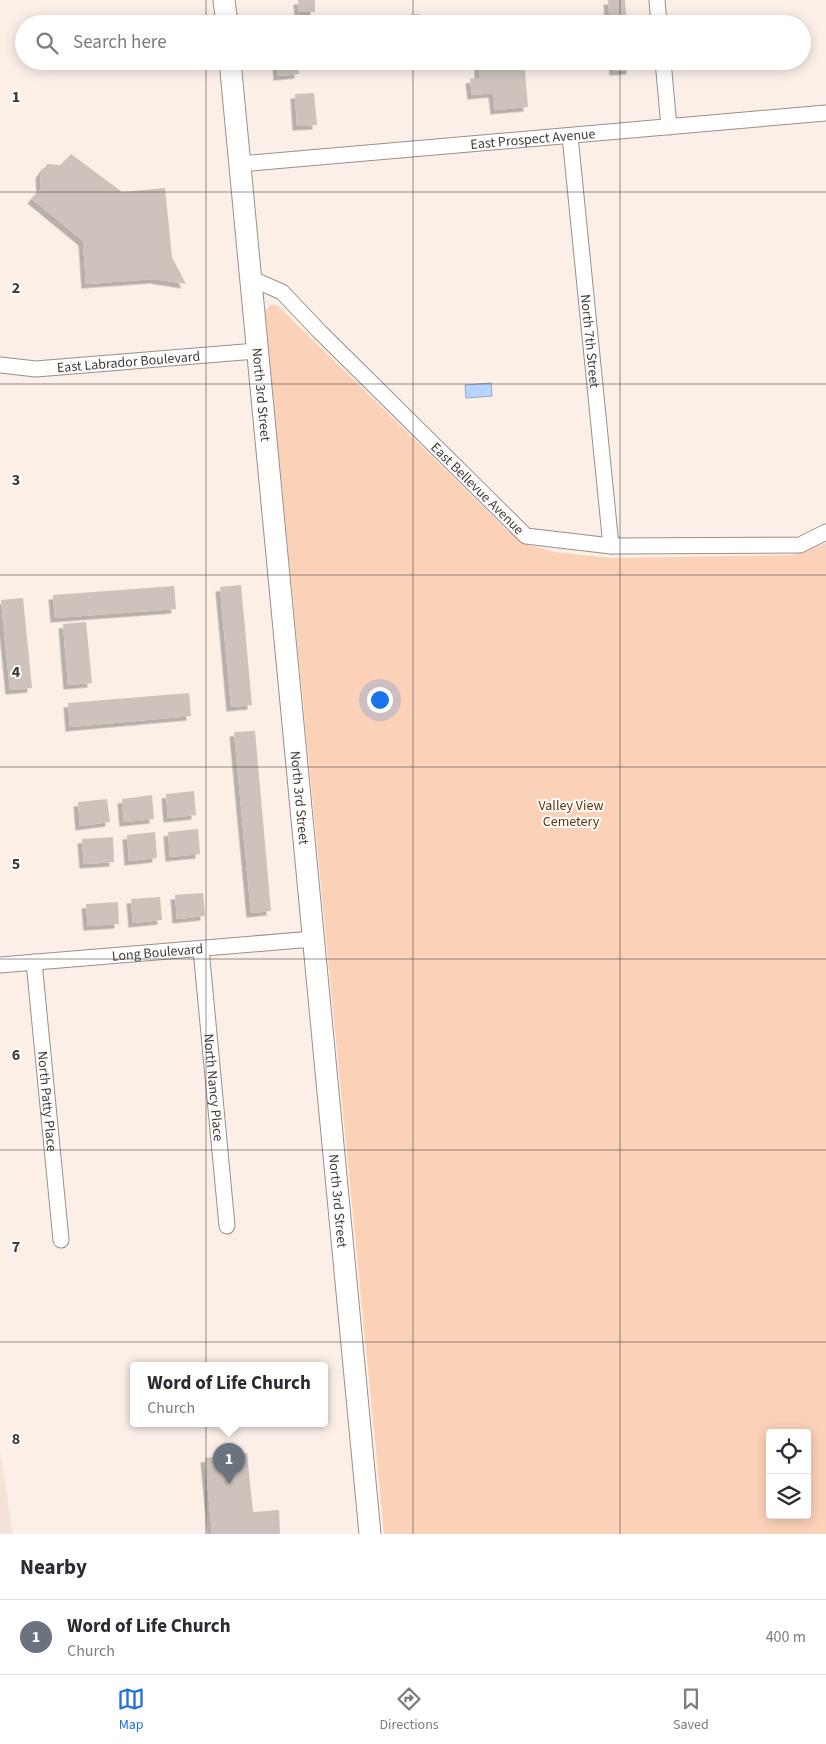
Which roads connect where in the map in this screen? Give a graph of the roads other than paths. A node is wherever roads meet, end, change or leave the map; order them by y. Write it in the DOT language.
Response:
graph roads {
  1 [pos="224,0"];
  2 [pos="657,0"];
  3 [pos="226,15"];
  4 [pos="659,15"];
  5 [pos="231,70"];
  6 [pos="664,70"];
  7 [pos="826,113"];
  8 [pos="669,127"];
  9 [pos="570,136"];
  10 [pos="240,164"];
  11 [pos="250,278"];
  12 [pos="257,351"];
  13 [pos="0,365"];
  14 [pos="826,532"];
  15 [pos="611,546"];
  16 [pos="313,940"];
  17 [pos="201,949"];
  18 [pos="34,962"];
  19 [pos="0,965"];
  20 [pos="227,1226"];
  21 [pos="61,1240"];
  22 [pos="370,1534"];
  1 -- 3 [label="main road"];
  2 -- 4 [label="street"];
  5 -- 10 [label="main road, North 3rd Street"];
  6 -- 8 [label="street"];
  7 -- 8 [label="street, East Prospect Avenue"];
  8 -- 9 [label="street, East Prospect Avenue"];
  9 -- 10 [label="street, East Prospect Avenue"];
  9 -- 15 [label="street, North 7th Street"];
  10 -- 11 [label="main road, North 3rd Street"];
  11 -- 12 [label="main road, North 3rd Street"];
  11 -- 15 [label="street, East Bellevue Avenue"];
  12 -- 13 [label="street, East Labrador Boulevard"];
  12 -- 16 [label="main road, North 3rd Street"];
  14 -- 15 [label="street, East Bellevue Avenue"];
  16 -- 17 [label="street, Long Boulevard"];
  16 -- 22 [label="main road, North 3rd Street"];
  17 -- 18 [label="street, Long Boulevard"];
  17 -- 20 [label="street, North Nancy Place"];
  18 -- 19 [label="street, Long Boulevard"];
  18 -- 21 [label="street, North Patty Place"];
}
